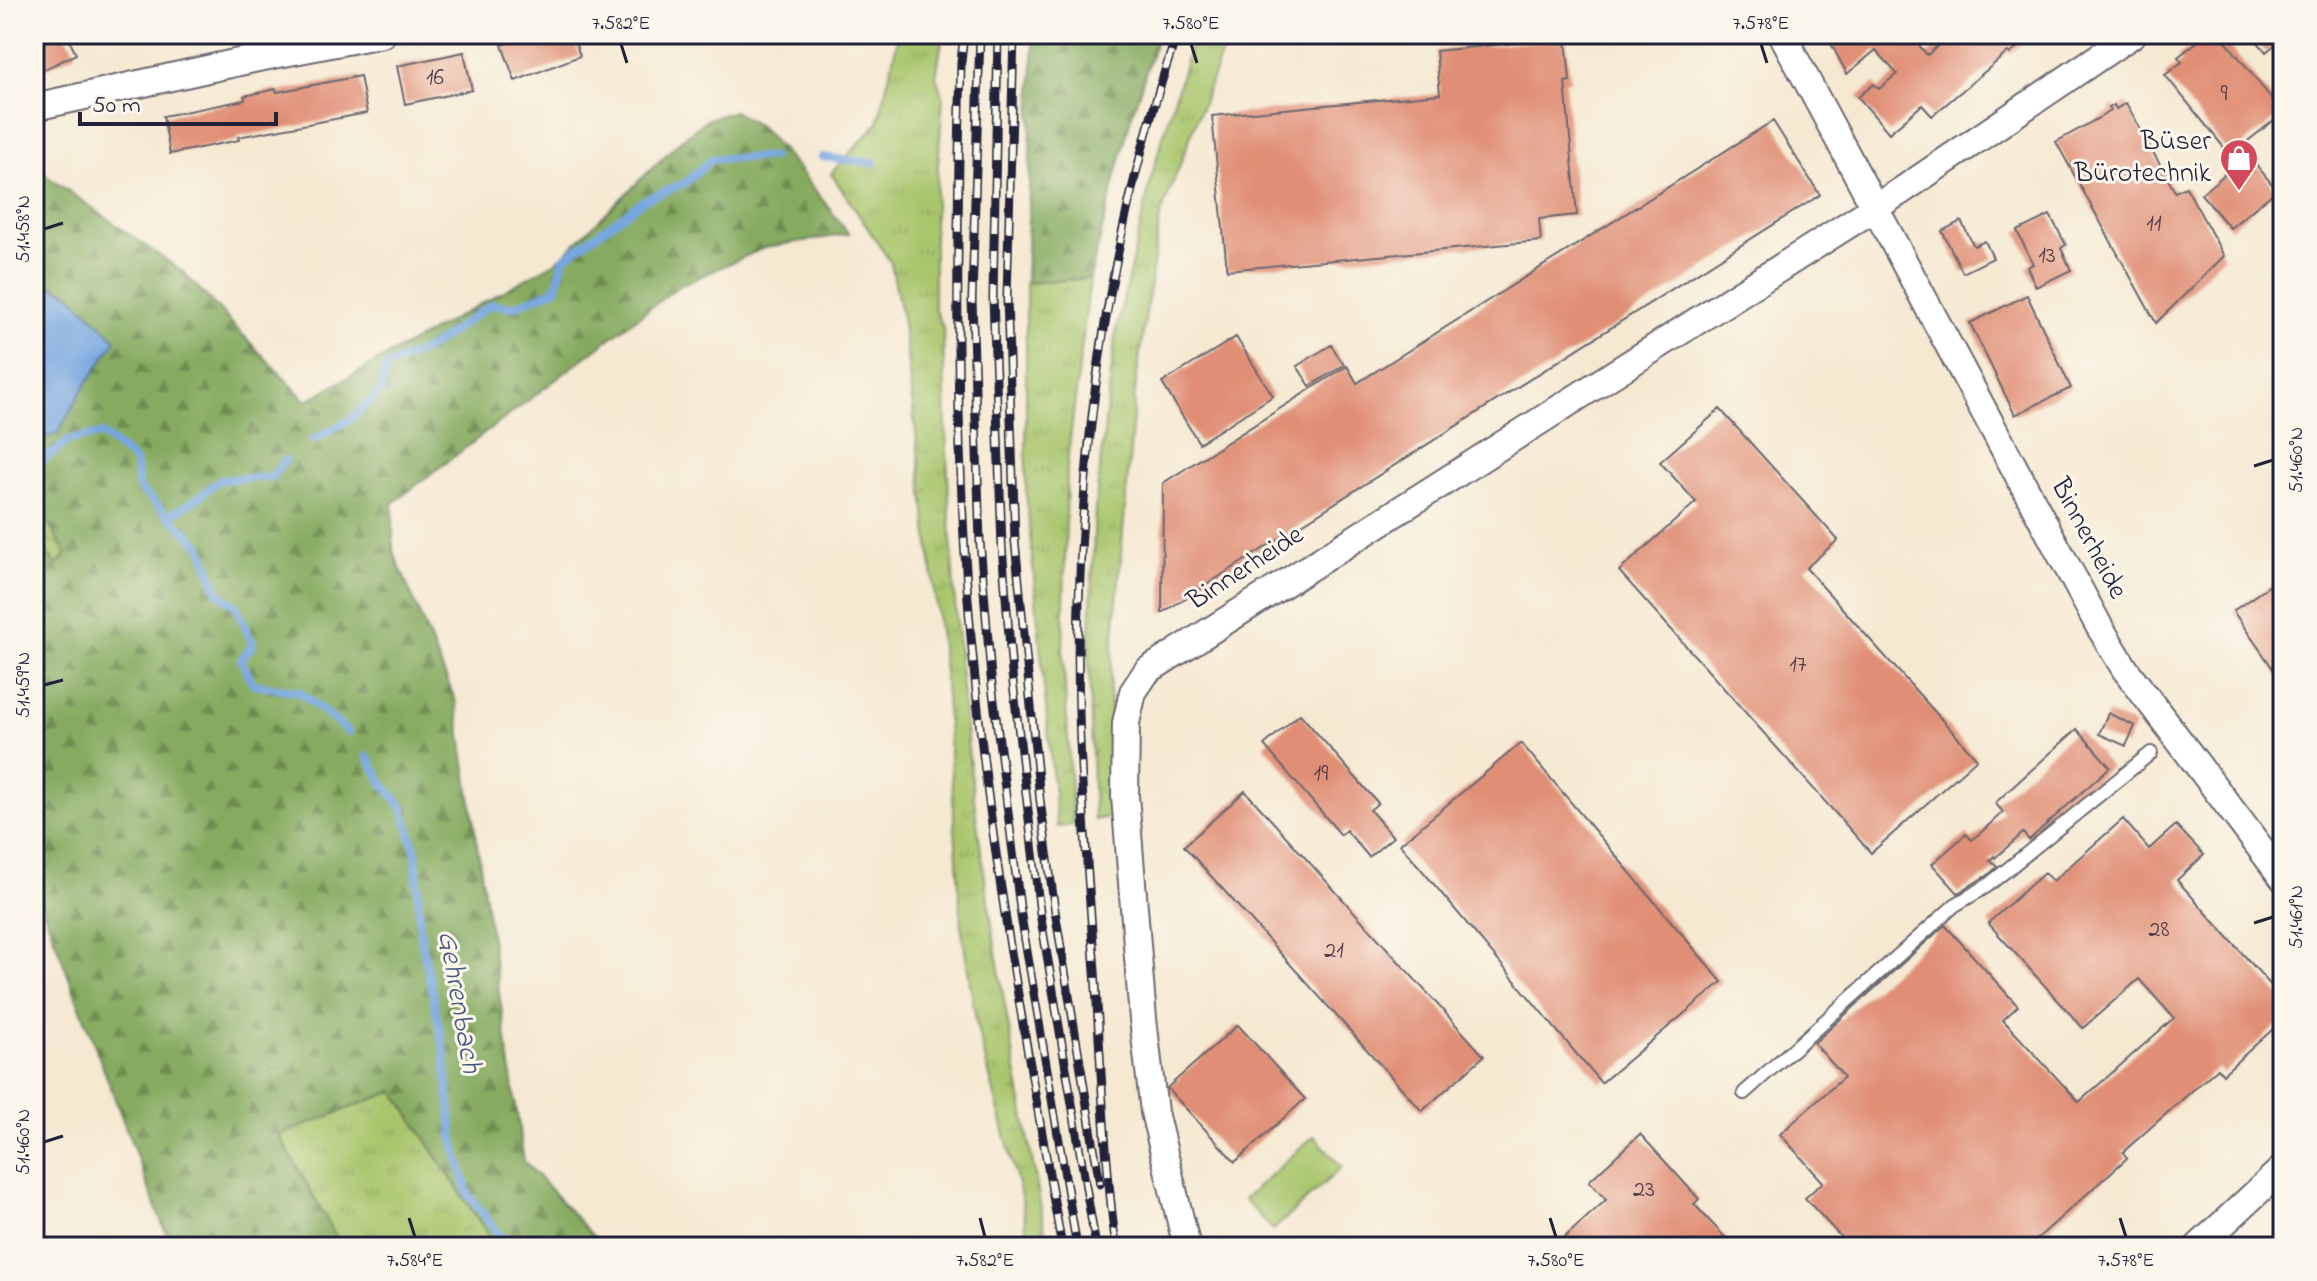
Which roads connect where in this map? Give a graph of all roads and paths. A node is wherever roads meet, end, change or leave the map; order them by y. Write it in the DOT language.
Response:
graph roads {
  1 [pos="382,34"];
  2 [pos="1782,34"];
  3 [pos="2124,36"];
  4 [pos="250,47"];
  5 [pos="34,103"];
  6 [pos="1874,207"];
  7 [pos="2151,753"];
  8 [pos="2283,878"];
  9 [pos="1744,1093"];
  10 [pos="2283,1168"];
  11 [pos="1187,1247"];
  12 [pos="2198,1247"];
  1 -- 4 [label="street"];
  2 -- 6 [label="street, Binnerheide"];
  3 -- 6 [label="street, Binnerheide"];
  4 -- 5 [label="street"];
  6 -- 8 [label="street, Binnerheide"];
  6 -- 11 [label="street, Binnerheide"];
  7 -- 9 [label="lane"];
  10 -- 12 [label="street"];
}
